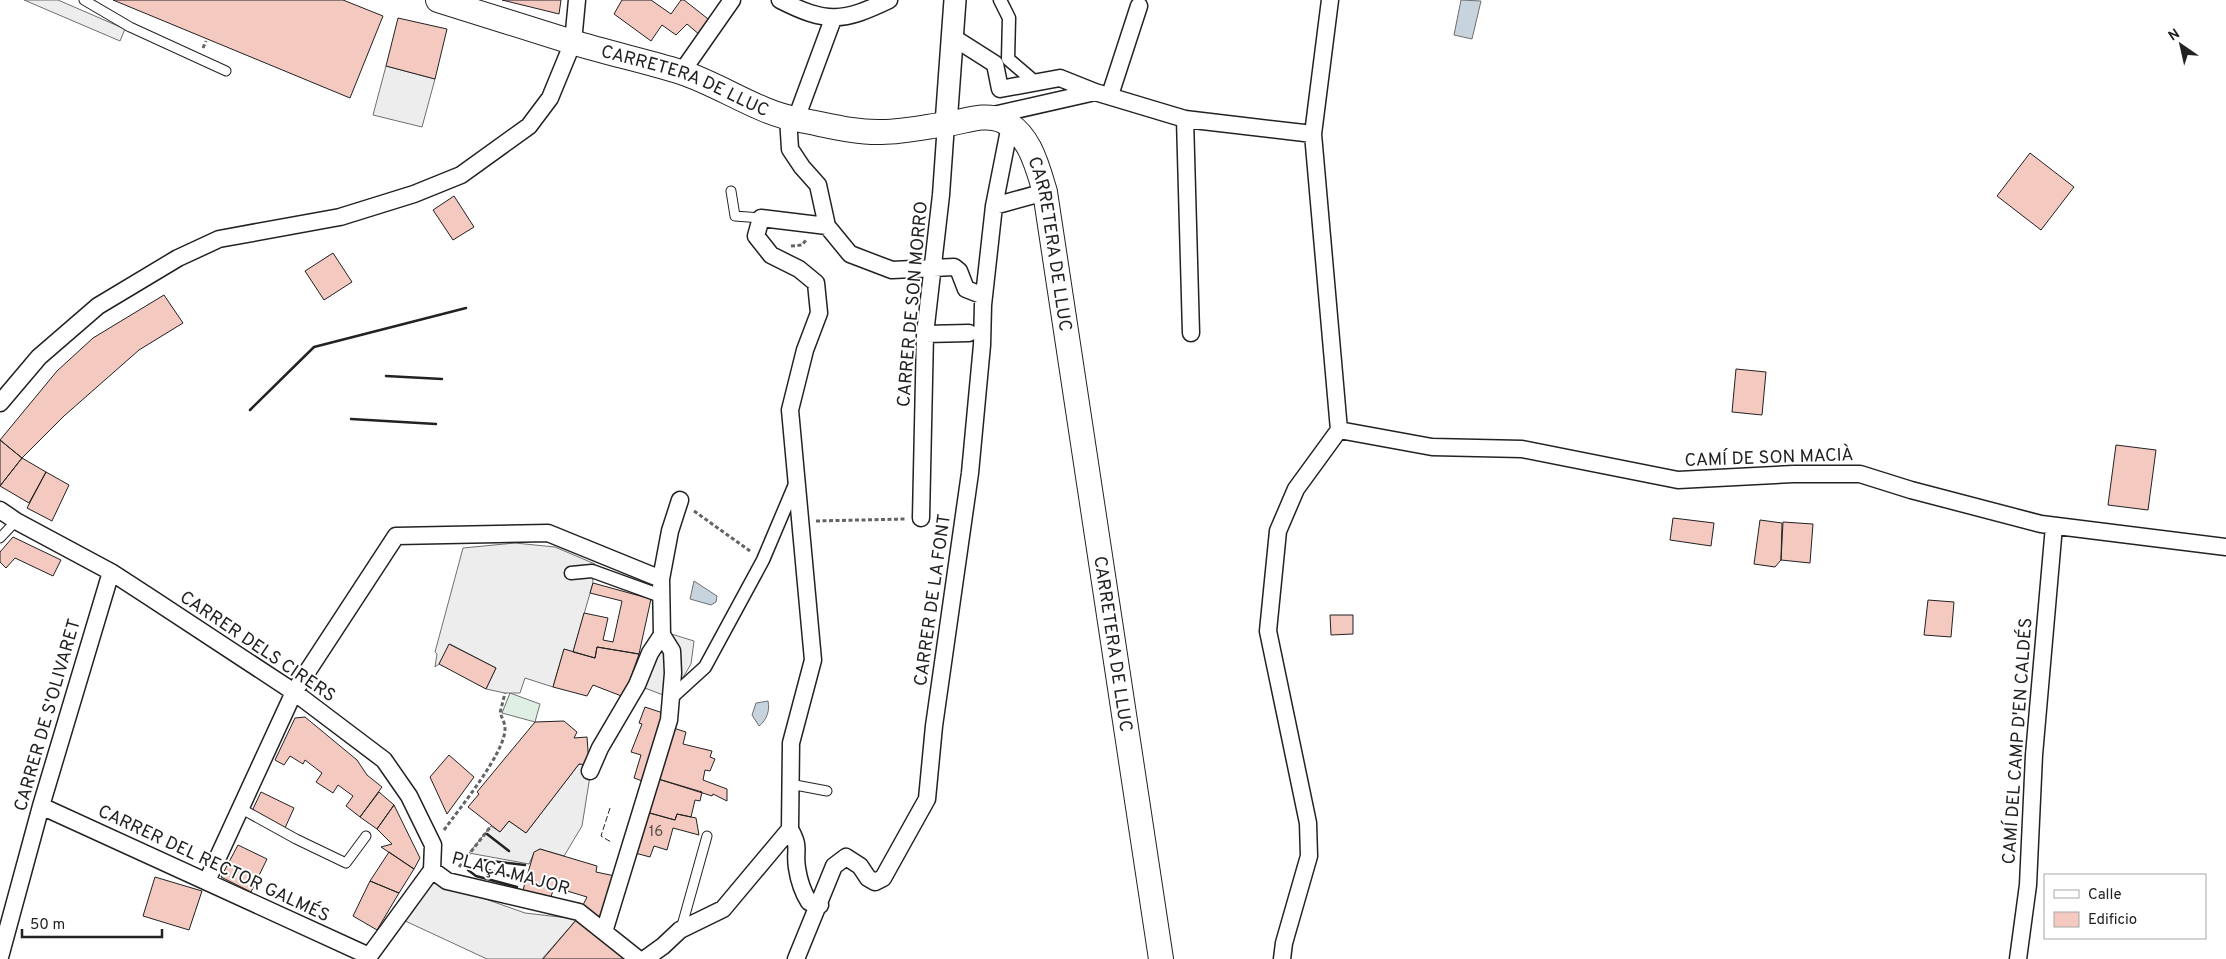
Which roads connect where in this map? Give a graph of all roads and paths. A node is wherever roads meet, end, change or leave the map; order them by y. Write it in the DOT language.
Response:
graph roads {
  1 [pos="84,0"];
  2 [pos="438,0"];
  3 [pos="577,0"];
  4 [pos="732,0"];
  5 [pos="780,0"];
  6 [pos="889,0"];
  7 [pos="955,0"];
  8 [pos="1000,0"];
  9 [pos="1330,0"];
  10 [pos="1139,6"];
  11 [pos="832,19"];
  12 [pos="951,36"];
  13 [pos="573,42"];
  14 [pos="226,72"];
  15 [pos="681,72"];
  16 [pos="1036,83"];
  17 [pos="1103,93"];
  18 [pos="792,118"];
  19 [pos="1185,119"];
  20 [pos="999,121"];
  21 [pos="946,124"];
  22 [pos="1313,134"];
  23 [pos="731,191"];
  24 [pos="1044,192"];
  25 [pos="994,206"];
  26 [pos="761,218"];
  27 [pos="809,224"];
  28 [pos="827,226"];
  29 [pos="781,260"];
  30 [pos="932,270"];
  31 [pos="984,296"];
  32 [pos="969,333"];
  33 [pos="1191,333"];
  34 [pos="925,334"];
  35 [pos="0,403"];
  36 [pos="1339,430"];
  37 [pos="797,480"];
  38 [pos="680,500"];
  39 [pos="0,510"];
  40 [pos="921,518"];
  41 [pos="16,521"];
  42 [pos="801,522"];
  43 [pos="2054,526"];
  44 [pos="0,538"];
  45 [pos="2226,547"];
  46 [pos="763,560"];
  47 [pos="111,572"];
  48 [pos="571,573"];
  49 [pos="661,579"];
  50 [pos="661,596"];
  51 [pos="662,635"];
  52 [pos="294,692"];
  53 [pos="505,693"];
  54 [pos="671,698"];
  55 [pos="590,771"];
  56 [pos="790,784"];
  57 [pos="827,791"];
  58 [pos="41,806"];
  59 [pos="240,808"];
  60 [pos="491,826"];
  61 [pos="790,830"];
  62 [pos="366,836"];
  63 [pos="707,836"];
  64 [pos="433,845"];
  65 [pos="432,870"];
  66 [pos="447,881"];
  67 [pos="207,882"];
  68 [pos="820,905"];
  69 [pos="680,930"];
  70 [pos="604,932"];
  71 [pos="0,956"];
  72 [pos="368,957"];
  73 [pos="638,959"];
  74 [pos="644,959"];
  75 [pos="796,959"];
  76 [pos="1161,959"];
  77 [pos="1282,959"];
  78 [pos="2018,959"];
  1 -- 14 [label="lane"];
  2 -- 13 [label="main road, CARRETERA DE LLUC"];
  3 -- 13 [label="street"];
  4 -- 15 [label="street"];
  5 -- 11 [label="street"];
  6 -- 11 [label="street"];
  7 -- 12 [label="street"];
  8 -- 16 [label="street"];
  9 -- 22 [label="street"];
  10 -- 17 [label="street"];
  11 -- 18 [label="street"];
  12 -- 16 [label="street"];
  12 -- 21 [label="street"];
  13 -- 15 [label="main road, CARRETERA DE LLUC"];
  13 -- 35 [label="street"];
  15 -- 18 [label="main road, CARRETERA DE LLUC"];
  16 -- 17 [label="street"];
  17 -- 19 [label="street"];
  17 -- 20 [label="street"];
  18 -- 21 [label="main road, CARRETERA DE LLUC"];
  18 -- 28 [label="street"];
  19 -- 22 [label="street"];
  19 -- 33 [label="street"];
  20 -- 21 [label="main road, CARRETERA DE LLUC"];
  20 -- 24 [label="main road, CARRETERA DE LLUC"];
  20 -- 25 [label="street, CARRER DE LA FONT"];
  21 -- 30 [label="street, CARRER DE SON MORRO"];
  22 -- 36 [label="street"];
  23 -- 26 [label="lane"];
  24 -- 25 [label="street"];
  24 -- 76 [label="main road, CARRETERA DE LLUC"];
  25 -- 31 [label="street, CARRER DE LA FONT"];
  26 -- 27 [label="street"];
  26 -- 29 [label="street"];
  27 -- 28 [label="street"];
  27 -- 29 [label="path"];
  28 -- 30 [label="street"];
  29 -- 37 [label="street"];
  30 -- 31 [label="street"];
  30 -- 34 [label="street, CARRER DE SON MORRO"];
  31 -- 68 [label="street, CARRER DE LA FONT"];
  32 -- 34 [label="street"];
  34 -- 40 [label="street, CARRER DE SON MORRO"];
  36 -- 43 [label="street, CAMÍ DE SON MACIÀ"];
  36 -- 77 [label="street"];
  37 -- 42 [label="street"];
  37 -- 46 [label="street"];
  38 -- 46 [label="path"];
  38 -- 49 [label="street"];
  39 -- 41 [label="street, CARRER DELS CIRERS"];
  40 -- 42 [label="path"];
  41 -- 44 [label="lane"];
  41 -- 47 [label="street, CARRER DELS CIRERS"];
  42 -- 56 [label="street"];
  43 -- 45 [label="street, CAMÍ DE SON MACIÀ"];
  43 -- 78 [label="street, CAMÍ DEL CAMP D'EN CALDÉS"];
  46 -- 54 [label="street"];
  47 -- 52 [label="street, CARRER DELS CIRERS"];
  47 -- 58 [label="street, CARRER DE S'OLIVARET"];
  48 -- 50 [label="street"];
  49 -- 50 [label="street"];
  49 -- 52 [label="street"];
  50 -- 51 [label="street"];
  51 -- 54 [label="street"];
  51 -- 55 [label="street"];
  52 -- 59 [label="street"];
  52 -- 64 [label="street, CARRER DELS CIRERS"];
  53 -- 64 [label="path"];
  54 -- 70 [label="street"];
  56 -- 57 [label="lane"];
  56 -- 61 [label="street"];
  58 -- 67 [label="street, CARRER DEL RECTOR GALMÉS"];
  58 -- 71 [label="street, CARRER DE S'OLIVARET"];
  59 -- 62 [label="lane"];
  59 -- 67 [label="street"];
  60 -- 66 [label="path"];
  61 -- 68 [label="street"];
  61 -- 69 [label="street"];
  63 -- 69 [label="lane"];
  64 -- 65 [label="street, CARRER DELS CIRERS"];
  65 -- 66 [label="street, PLAÇA MAJOR"];
  65 -- 72 [label="street, PLAÇA MAJOR"];
  66 -- 70 [label="street, PLAÇA MAJOR"];
  67 -- 72 [label="street, CARRER DEL RECTOR GALMÉS"];
  68 -- 75 [label="street"];
  69 -- 74 [label="street"];
  70 -- 73 [label="street"];
}
